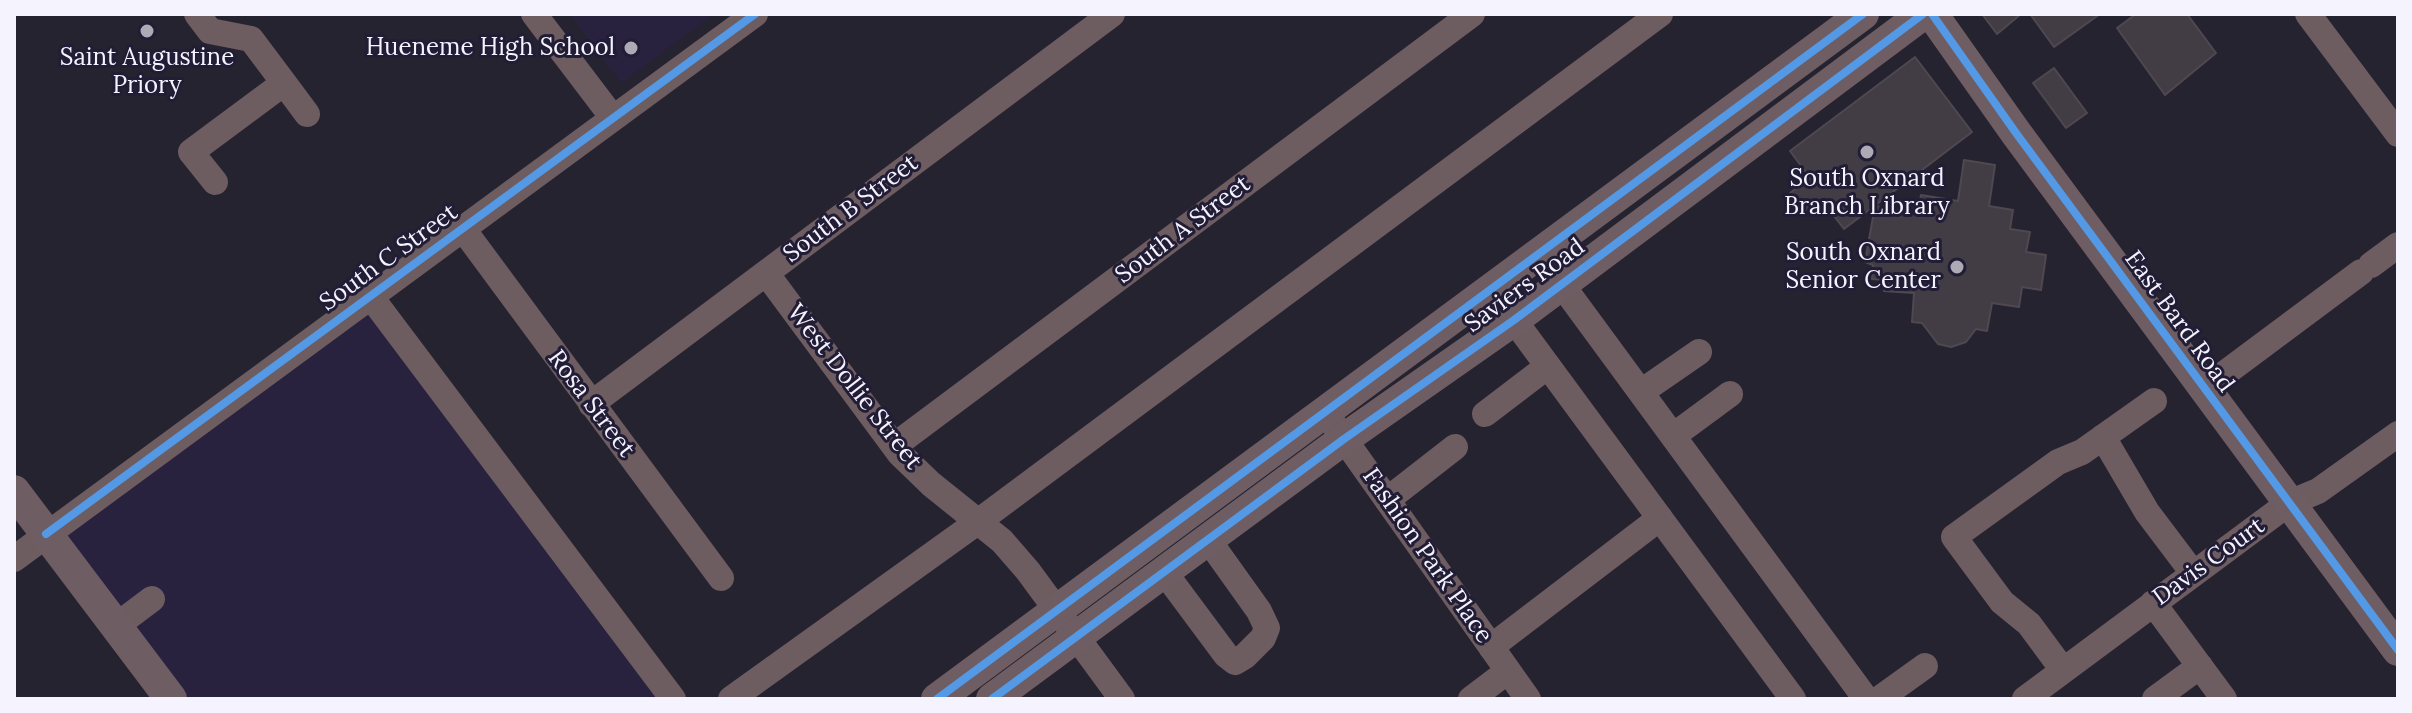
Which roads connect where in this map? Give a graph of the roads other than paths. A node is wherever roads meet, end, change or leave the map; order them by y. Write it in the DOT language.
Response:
graph roads {
  1 [pos="197,14"];
  2 [pos="534,14"];
  3 [pos="755,14"];
  4 [pos="1112,14"];
  5 [pos="1472,14"];
  6 [pos="1660,14"];
  7 [pos="1863,14"];
  8 [pos="1923,14"];
  9 [pos="1932,14"];
  10 [pos="2308,14"];
  11 [pos="284,83"];
  12 [pos="307,114"];
  13 [pos="613,118"];
  14 [pos="2398,134"];
  15 [pos="215,182"];
  16 [pos="463,229"];
  17 [pos="2398,245"];
  18 [pos="766,273"];
  19 [pos="1562,285"];
  20 [pos="371,297"];
  21 [pos="1514,320"];
  22 [pos="1699,352"];
  23 [pos="1548,366"];
  24 [pos="2204,389"];
  25 [pos="1641,392"];
  26 [pos="1730,394"];
  27 [pos="2154,401"];
  28 [pos="591,404"];
  29 [pos="1325,412"];
  30 [pos="1485,414"];
  31 [pos="2398,434"];
  32 [pos="1673,436"];
  33 [pos="2103,437"];
  34 [pos="1344,439"];
  35 [pos="894,446"];
  36 [pos="1455,447"];
  37 [pos="14,491"];
  38 [pos="1387,500"];
  39 [pos="2289,503"];
  40 [pos="1660,518"];
  41 [pos="979,521"];
  42 [pos="46,534"];
  43 [pos="1209,541"];
  44 [pos="14,559"];
  45 [pos="1165,573"];
  46 [pos="2193,573"];
  47 [pos="721,578"];
  48 [pos="152,599"];
  49 [pos="2153,603"];
  50 [pos="1057,610"];
  51 [pos="116,626"];
  52 [pos="1077,638"];
  53 [pos="1491,647"];
  54 [pos="2398,650"];
  55 [pos="1925,666"];
  56 [pos="2200,666"];
  57 [pos="2063,670"];
  58 [pos="1508,671"];
  59 [pos="171,699"];
  60 [pos="673,699"];
  61 [pos="731,699"];
  62 [pos="937,699"];
  63 [pos="992,699"];
  64 [pos="1122,699"];
  65 [pos="1471,699"];
  66 [pos="1528,699"];
  67 [pos="1793,699"];
  68 [pos="1866,699"];
  69 [pos="1879,699"];
  70 [pos="2026,699"];
  71 [pos="2155,699"];
  72 [pos="2224,699"];
  1 -- 11 [label="street"];
  2 -- 13 [label="street"];
  3 -- 13 [label="street, South C Street"];
  4 -- 18 [label="street, South B Street"];
  5 -- 35 [label="street, South A Street"];
  6 -- 41 [label="street"];
  7 -- 29 [label="main road, Saviers Road"];
  8 -- 19 [label="main road, Saviers Road"];
  9 -- 24 [label="main road, East Bard Road"];
  10 -- 14 [label="street"];
  11 -- 12 [label="street"];
  11 -- 15 [label="street"];
  13 -- 16 [label="street, South C Street"];
  16 -- 20 [label="street, South C Street"];
  16 -- 28 [label="street, Rosa Street"];
  17 -- 24 [label="street"];
  18 -- 28 [label="street, South B Street"];
  18 -- 35 [label="street, West Dollie Street"];
  19 -- 21 [label="main road, Saviers Road"];
  19 -- 25 [label="street"];
  20 -- 42 [label="street, South C Street"];
  20 -- 60 [label="street"];
  21 -- 23 [label="street"];
  21 -- 34 [label="main road, Saviers Road"];
  22 -- 25 [label="street"];
  23 -- 30 [label="street"];
  23 -- 40 [label="street"];
  24 -- 39 [label="main road, East Bard Road"];
  25 -- 32 [label="street"];
  26 -- 32 [label="street"];
  27 -- 33 [label="street"];
  28 -- 47 [label="street, Rosa Street"];
  29 -- 34 [label="street, Fashion Park Place"];
  29 -- 50 [label="main road, Saviers Road"];
  31 -- 39 [label="street, Davis Court"];
  32 -- 68 [label="street"];
  33 -- 46 [label="street"];
  33 -- 57 [label="street"];
  34 -- 38 [label="street, Fashion Park Place"];
  34 -- 43 [label="main road, Saviers Road"];
  35 -- 41 [label="street, West Dollie Street"];
  36 -- 38 [label="street"];
  37 -- 42 [label="main road"];
  38 -- 53 [label="street, Fashion Park Place"];
  39 -- 46 [label="street, Davis Court"];
  39 -- 54 [label="main road, East Bard Road"];
  40 -- 53 [label="street"];
  40 -- 67 [label="street"];
  41 -- 50 [label="street, West Dollie Street"];
  41 -- 61 [label="street"];
  42 -- 44 [label="street, South C Street"];
  42 -- 51 [label="main road"];
  43 -- 45 [label="main road, Saviers Road"];
  43 -- 45 [label="street"];
  45 -- 52 [label="main road, Saviers Road"];
  46 -- 49 [label="street, Davis Court"];
  48 -- 51 [label="street"];
  49 -- 56 [label="street"];
  49 -- 57 [label="street, Davis Court"];
  50 -- 52 [label="street, West Dollie Street"];
  50 -- 62 [label="main road, Saviers Road"];
  51 -- 59 [label="main road"];
  52 -- 63 [label="main road, Saviers Road"];
  52 -- 64 [label="street, West Dollie Street"];
  53 -- 58 [label="street, Fashion Park Place"];
  55 -- 69 [label="street"];
  56 -- 71 [label="street"];
  56 -- 72 [label="street"];
  57 -- 70 [label="street, Davis Court"];
  58 -- 65 [label="street"];
  58 -- 66 [label="street, Fashion Park Place"];
}
